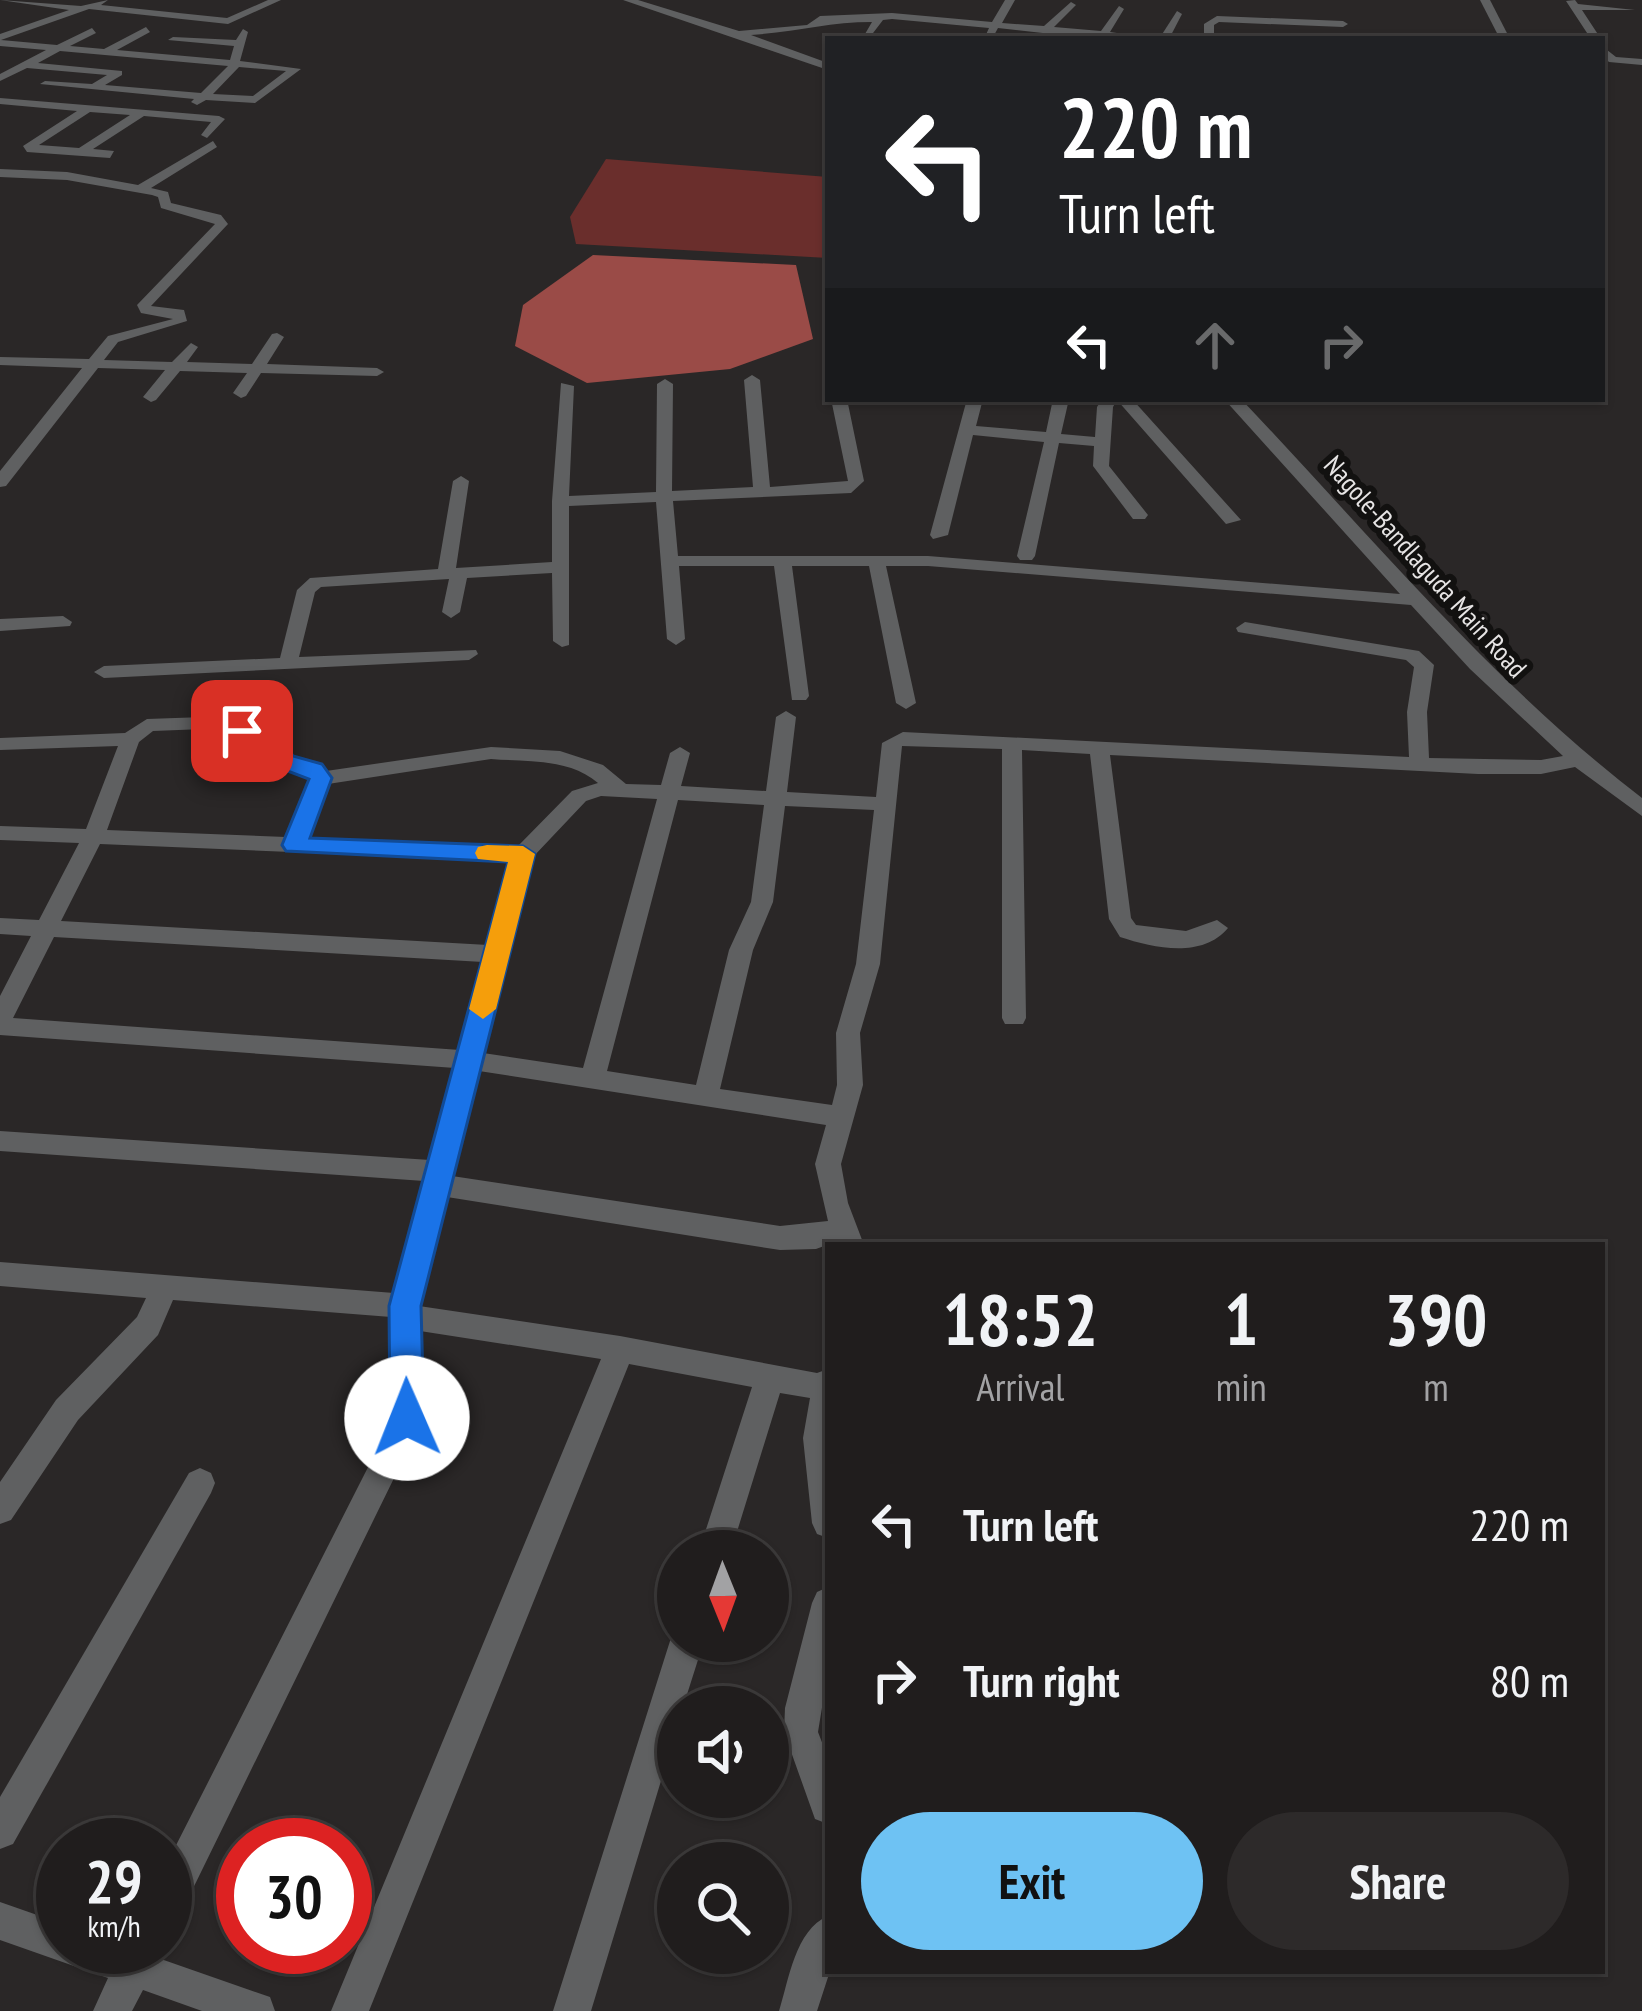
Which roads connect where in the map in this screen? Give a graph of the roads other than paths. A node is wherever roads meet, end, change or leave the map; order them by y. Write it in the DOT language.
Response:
graph roads {
  1 [pos="0,0"];
  2 [pos="104,0"];
  3 [pos="276,0"];
  4 [pos="628,0"];
  5 [pos="1010,0"];
  6 [pos="1304,0"];
  7 [pos="1485,0"];
  8 [pos="1573,4"];
  9 [pos="1070,5"];
  10 [pos="1626,5"];
  11 [pos="89,8"];
  12 [pos="1249,8"];
  13 [pos="1119,9"];
  14 [pos="1177,14"];
  15 [pos="18,18"];
  16 [pos="878,20"];
  17 [pos="1255,20"];
  18 [pos="55,21"];
  19 [pos="1310,23"];
  20 [pos="995,25"];
  21 [pos="1642,26"];
  22 [pos="193,28"];
  23 [pos="146,29"];
  24 [pos="1047,29"];
  25 [pos="92,31"];
  26 [pos="737,33"];
  27 [pos="870,34"];
  28 [pos="989,36"];
  29 [pos="1095,36"];
  30 [pos="1103,36"];
  31 [pos="1166,36"];
  32 [pos="1210,36"];
  33 [pos="1259,36"];
  34 [pos="1315,36"];
  35 [pos="1346,36"];
  36 [pos="1503,36"];
  37 [pos="1594,36"];
  38 [pos="0,40"];
  39 [pos="172,40"];
  40 [pos="58,48"];
  41 [pos="108,51"];
  42 [pos="1605,52"];
  43 [pos="147,55"];
  44 [pos="201,59"];
  45 [pos="236,62"];
  46 [pos="1642,62"];
  47 [pos="24,65"];
  48 [pos="825,66"];
  49 [pos="69,69"];
  50 [pos="184,70"];
  51 [pos="118,73"];
  52 [pos="0,78"];
  53 [pos="166,82"];
  54 [pos="45,84"];
  55 [pos="92,88"];
  56 [pos="149,93"];
  57 [pos="202,98"];
  58 [pos="0,101"];
  59 [pos="17,102"];
  60 [pos="87,109"];
  61 [pos="141,113"];
  62 [pos="178,116"];
  63 [pos="160,129"];
  64 [pos="81,152"];
  65 [pos="110,154"];
  66 [pos="0,173"];
  67 [pos="140,189"];
  68 [pos="277,338"];
  69 [pos="191,347"];
  70 [pos="6,361"];
  71 [pos="94,362"];
  72 [pos="175,365"];
  73 [pos="255,368"];
  74 [pos="377,372"];
  75 [pos="0,375"];
  76 [pos="752,380"];
  77 [pos="665,384"];
  78 [pos="566,386"];
  79 [pos="241,393"];
  80 [pos="151,397"];
  81 [pos="840,402"];
  82 [pos="974,402"];
  83 [pos="1060,402"];
  84 [pos="1109,402"];
  85 [pos="1127,402"];
  86 [pos="1235,402"];
  87 [pos="967,430"];
  88 [pos="1052,438"];
  89 [pos="1102,442"];
  90 [pos="461,481"];
  91 [pos="0,482"];
  92 [pos="762,492"];
  93 [pos="664,496"];
  94 [pos="560,501"];
  95 [pos="1139,515"];
  96 [pos="1232,520"];
  97 [pos="939,535"];
  98 [pos="1026,556"];
  99 [pos="782,558"];
  100 [pos="875,559"];
  101 [pos="670,561"];
  102 [pos="562,567"];
  103 [pos="452,573"];
  104 [pos="1412,600"];
  105 [pos="452,612"];
  106 [pos="64,622"];
  107 [pos="0,625"];
  108 [pos="1245,628"];
  109 [pos="676,639"];
  110 [pos="562,641"];
  111 [pos="469,654"];
  112 [pos="288,662"];
  113 [pos="104,672"];
  114 [pos="799,696"];
  115 [pos="906,704"];
  116 [pos="786,717"];
  117 [pos="130,739"];
  118 [pos="1012,742"];
  119 [pos="0,744"];
  120 [pos="1099,746"];
  121 [pos="680,753"];
  122 [pos="1576,760"];
  123 [pos="1419,761"];
  124 [pos="320,778"];
  125 [pos="619,789"];
  126 [pos="671,794"];
  127 [pos="776,800"];
  128 [pos="884,804"];
  129 [pos="1642,809"];
  130 [pos="0,833"];
  131 [pos="93,838"];
  132 [pos="295,845"];
  133 [pos="523,854"];
  134 [pos="0,926"];
  135 [pos="47,928"];
  136 [pos="1217,928"];
  137 [pos="497,954"];
  138 [pos="1014,1018"];
  139 [pos="0,1023"];
  140 [pos="470,1060"];
  141 [pos="592,1078"];
  142 [pos="706,1094"];
  143 [pos="841,1117"];
  144 [pos="0,1142"];
  145 [pos="439,1178"];
  146 [pos="848,1236"];
  147 [pos="0,1274"];
  148 [pos="165,1287"];
  149 [pos="406,1311"];
  150 [pos="620,1349"];
  151 [pos="770,1376"];
  152 [pos="825,1385"];
  153 [pos="825,1397"];
  154 [pos="200,1483"];
  155 [pos="825,1498"];
  156 [pos="0,1509"];
  157 [pos="722,1530"];
  158 [pos="825,1618"];
  159 [pos="680,1662"];
  160 [pos="825,1799"];
  161 [pos="0,1832"];
  162 [pos="192,1852"];
  163 [pos="0,1921"];
  164 [pos="36,1934"];
  165 [pos="825,1939"];
  166 [pos="131,1974"];
  167 [pos="174,1974"];
  168 [pos="112,2011"];
  169 [pos="256,2011"];
  170 [pos="350,2011"];
  171 [pos="572,2011"];
  172 [pos="798,2011"];
  1 -- 11 [label="street"];
  2 -- 11 [label="street"];
  3 -- 11 [label="street"];
  4 -- 26 [label="street"];
  5 -- 20 [label="street"];
  6 -- 19 [label="street"];
  7 -- 36 [label="street"];
  8 -- 10 [label="street"];
  8 -- 37 [label="street"];
  9 -- 24 [label="street"];
  10 -- 21 [label="street"];
  11 -- 18 [label="street"];
  12 -- 17 [label="street"];
  13 -- 30 [label="street"];
  14 -- 31 [label="street"];
  15 -- 18 [label="street"];
  16 -- 20 [label="street"];
  16 -- 26 [label="street"];
  16 -- 27 [label="street"];
  17 -- 19 [label="street"];
  17 -- 32 [label="street"];
  17 -- 33 [label="street"];
  18 -- 38 [label="street"];
  19 -- 34 [label="street"];
  19 -- 35 [label="street"];
  20 -- 24 [label="street"];
  20 -- 28 [label="street"];
  22 -- 39 [label="street"];
  23 -- 41 [label="street"];
  24 -- 29 [label="street"];
  25 -- 40 [label="street"];
  26 -- 48 [label="street"];
  38 -- 40 [label="street"];
  39 -- 43 [label="street"];
  39 -- 45 [label="street"];
  40 -- 41 [label="street"];
  40 -- 47 [label="street"];
  41 -- 43 [label="street"];
  42 -- 46 [label="street"];
  43 -- 44 [label="street"];
  43 -- 51 [label="street"];
  44 -- 45 [label="street"];
  44 -- 50 [label="street"];
  45 -- 57 [label="street"];
  45 -- 57 [label="street"];
  47 -- 49 [label="street"];
  47 -- 52 [label="street"];
  49 -- 51 [label="street"];
  49 -- 54 [label="street"];
  51 -- 55 [label="street"];
  53 -- 56 [label="street"];
  54 -- 55 [label="street"];
  54 -- 59 [label="street"];
  55 -- 56 [label="street"];
  56 -- 57 [label="street"];
  57 -- 62 [label="street"];
  58 -- 59 [label="street"];
  59 -- 60 [label="street"];
  60 -- 61 [label="street"];
  60 -- 64 [label="street"];
  61 -- 62 [label="street"];
  61 -- 64 [label="street"];
  62 -- 63 [label="street"];
  62 -- 67 [label="street"];
  64 -- 65 [label="street"];
  66 -- 67 [label="street"];
  67 -- 71 [label="street"];
  68 -- 73 [label="street"];
  69 -- 72 [label="street"];
  70 -- 71 [label="street"];
  70 -- 75 [label="street"];
  71 -- 72 [label="street"];
  71 -- 91 [label="street"];
  72 -- 73 [label="street"];
  72 -- 80 [label="street"];
  73 -- 74 [label="street"];
  73 -- 79 [label="street"];
  76 -- 92 [label="street"];
  77 -- 93 [label="street"];
  78 -- 94 [label="street"];
  81 -- 92 [label="street"];
  82 -- 87 [label="street"];
  83 -- 88 [label="street"];
  84 -- 89 [label="street"];
  85 -- 96 [label="street"];
  86 -- 104 [label="street, Nagole-Bandlaguda Main Road"];
  87 -- 88 [label="street"];
  87 -- 97 [label="street"];
  88 -- 89 [label="street"];
  88 -- 98 [label="street"];
  89 -- 95 [label="street"];
  90 -- 103 [label="street"];
  92 -- 93 [label="street"];
  93 -- 94 [label="street"];
  93 -- 101 [label="street"];
  94 -- 102 [label="street"];
  99 -- 100 [label="street"];
  99 -- 101 [label="street"];
  99 -- 114 [label="street"];
  100 -- 104 [label="street"];
  100 -- 115 [label="street"];
  101 -- 109 [label="street"];
  102 -- 103 [label="street"];
  102 -- 110 [label="street"];
  103 -- 105 [label="street"];
  103 -- 112 [label="street"];
  104 -- 122 [label="street, Nagole-Bandlaguda Main Road"];
  106 -- 107 [label="street"];
  108 -- 123 [label="street"];
  111 -- 112 [label="street"];
  112 -- 113 [label="street"];
  116 -- 127 [label="street"];
  117 -- 119 [label="street"];
  117 -- 124 [label="street"];
  117 -- 131 [label="street"];
  118 -- 120 [label="street"];
  118 -- 128 [label="street"];
  118 -- 138 [label="street"];
  120 -- 123 [label="street"];
  120 -- 136 [label="street"];
  121 -- 126 [label="street"];
  122 -- 123 [label="street"];
  122 -- 129 [label="street, Nagole-Bandlaguda Main Road"];
  124 -- 125 [label="street"];
  124 -- 132 [label="street"];
  125 -- 126 [label="street"];
  125 -- 133 [label="street"];
  126 -- 127 [label="street"];
  126 -- 141 [label="street"];
  127 -- 128 [label="street"];
  127 -- 142 [label="street"];
  128 -- 143 [label="street"];
  130 -- 131 [label="street"];
  131 -- 132 [label="street"];
  131 -- 135 [label="street"];
  132 -- 133 [label="street"];
  133 -- 137 [label="street"];
  134 -- 135 [label="street"];
  135 -- 137 [label="street"];
  135 -- 139 [label="street"];
  137 -- 140 [label="street"];
  139 -- 140 [label="street"];
  140 -- 141 [label="street"];
  140 -- 145 [label="street"];
  141 -- 142 [label="street"];
  142 -- 143 [label="street"];
  143 -- 146 [label="street"];
  144 -- 145 [label="street"];
  145 -- 146 [label="street"];
  145 -- 149 [label="street"];
  147 -- 148 [label="street"];
  148 -- 149 [label="street"];
  148 -- 156 [label="street"];
  149 -- 150 [label="street"];
  149 -- 162 [label="street"];
  150 -- 151 [label="street"];
  150 -- 170 [label="street"];
  151 -- 152 [label="street"];
  151 -- 157 [label="street"];
  153 -- 155 [label="street"];
  154 -- 161 [label="street"];
  158 -- 160 [label="street"];
  159 -- 171 [label="street"];
  163 -- 164 [label="street"];
  165 -- 172 [label="street"];
  166 -- 168 [label="street"];
  167 -- 169 [label="street"];
}
